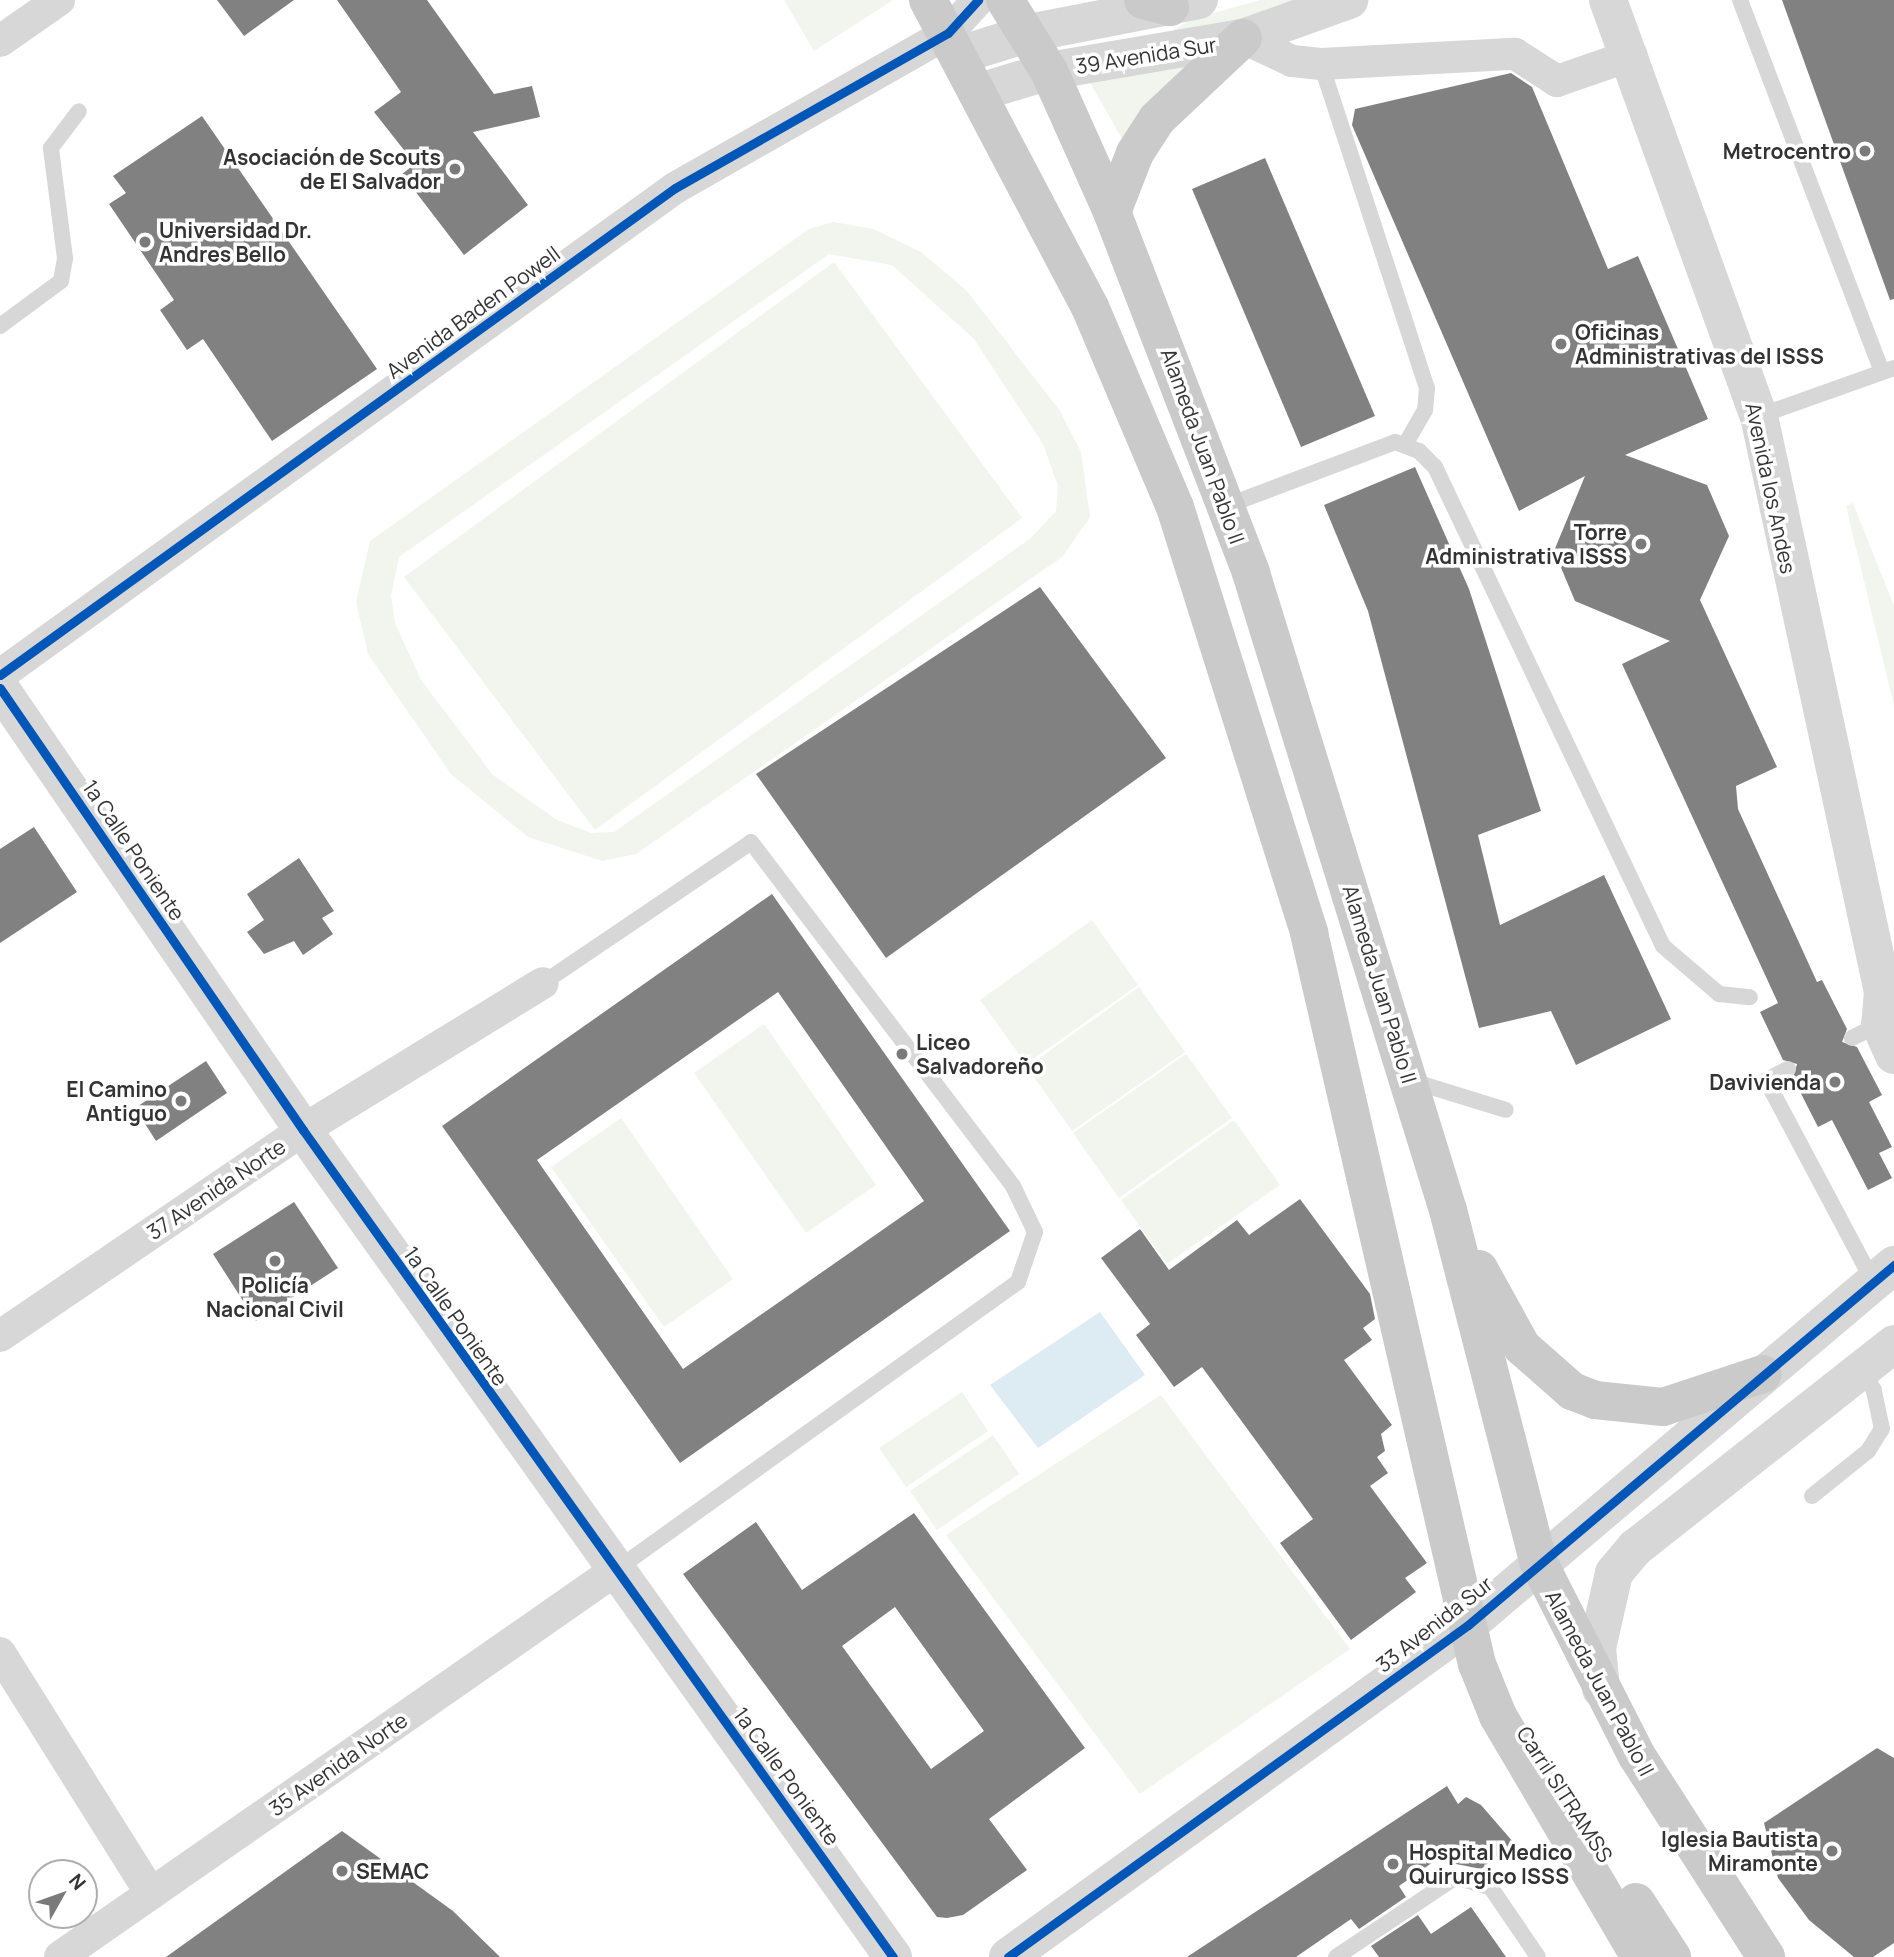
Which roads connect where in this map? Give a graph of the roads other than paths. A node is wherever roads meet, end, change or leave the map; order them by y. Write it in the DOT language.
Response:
graph roads {
  1 [pos="59,0"];
  2 [pos="928,0"];
  3 [pos="978,0"];
  4 [pos="1005,0"];
  5 [pos="1349,0"];
  6 [pos="1608,0"];
  7 [pos="1740,0"];
  8 [pos="1171,2"];
  9 [pos="1243,38"];
  10 [pos="0,41"];
  11 [pos="983,41"];
  12 [pos="1632,55"];
  13 [pos="1321,64"];
  14 [pos="1049,71"];
  15 [pos="980,92"];
  16 [pos="79,111"];
  17 [pos="1112,212"];
  18 [pos="0,326"];
  19 [pos="1888,370"];
  20 [pos="1759,416"];
  21 [pos="1406,443"];
  22 [pos="1226,506"];
  23 [pos="0,675"];
  24 [pos="0,688"];
  25 [pos="544,983"];
  26 [pos="1750,997"];
  27 [pos="1881,1025"];
  28 [pos="1788,1069"];
  29 [pos="1409,1080"];
  30 [pos="1506,1110"];
  31 [pos="303,1130"];
  32 [pos="1448,1210"];
  33 [pos="1884,1273"];
  34 [pos="0,1336"];
  35 [pos="1894,1345"];
  36 [pos="1861,1369"];
  37 [pos="1763,1374"];
  38 [pos="1812,1496"];
  39 [pos="1538,1561"];
  40 [pos="616,1570"];
  41 [pos="1557,1606"];
  42 [pos="1468,1625"];
  43 [pos="0,1653"];
  44 [pos="1602,1695"];
  45 [pos="151,1894"];
  46 [pos="60,1957"];
  47 [pos="893,1957"];
  48 [pos="1008,1957"];
  49 [pos="1336,1957"];
  50 [pos="1538,1957"];
  51 [pos="1640,1957"];
  52 [pos="1672,1957"];
  53 [pos="1742,1957"];
  54 [pos="1766,1957"];
  1 -- 10 [label="street"];
  2 -- 11 [label="main road, Alameda Juan Pablo II"];
  3 -- 11 [label="street, Avenida Baden Powell"];
  4 -- 11 [label="main road, Alameda Juan Pablo II"];
  5 -- 9 [label="street"];
  6 -- 12 [label="street, Avenida los Andes"];
  7 -- 19 [label="lane"];
  8 -- 11 [label="street, Avenida Baden Powell"];
  9 -- 13 [label="street"];
  9 -- 14 [label="street, 39 Avenida Sur"];
  9 -- 17 [label="main road"];
  11 -- 14 [label="main road, Alameda Juan Pablo II"];
  11 -- 15 [label="main road, Alameda Juan Pablo II"];
  11 -- 23 [label="street, Avenida Baden Powell"];
  12 -- 13 [label="street"];
  12 -- 20 [label="street, Avenida los Andes"];
  13 -- 21 [label="lane"];
  14 -- 15 [label="street, 39 Avenida Sur"];
  14 -- 17 [label="main road, Alameda Juan Pablo II"];
  15 -- 42 [label="main road, Alameda Juan Pablo II"];
  16 -- 18 [label="lane"];
  17 -- 22 [label="main road, Alameda Juan Pablo II"];
  19 -- 20 [label="lane"];
  20 -- 27 [label="street, Avenida los Andes"];
  21 -- 22 [label="lane"];
  21 -- 26 [label="lane"];
  22 -- 29 [label="main road, Alameda Juan Pablo II"];
  24 -- 31 [label="street, 1a Calle Poniente"];
  25 -- 31 [label="street, 37 Avenida Norte"];
  25 -- 40 [label="lane"];
  28 -- 33 [label="lane"];
  29 -- 30 [label="lane"];
  29 -- 32 [label="main road, Alameda Juan Pablo II"];
  31 -- 34 [label="street, 37 Avenida Norte"];
  31 -- 40 [label="street, 1a Calle Poniente"];
  32 -- 37 [label="main road"];
  32 -- 39 [label="main road, Alameda Juan Pablo II"];
  33 -- 37 [label="street, 33 Avenida Sur"];
  35 -- 36 [label="street"];
  36 -- 38 [label="lane"];
  36 -- 44 [label="street"];
  37 -- 39 [label="street, 33 Avenida Sur"];
  39 -- 41 [label="main road, Alameda Juan Pablo II"];
  39 -- 42 [label="street, 33 Avenida Sur"];
  40 -- 45 [label="street, 35 Avenida Norte"];
  40 -- 47 [label="street, 1a Calle Poniente"];
  41 -- 44 [label="main road, Alameda Juan Pablo II"];
  41 -- 53 [label="main road"];
  42 -- 48 [label="street, 33 Avenida Sur"];
  42 -- 51 [label="main road, Alameda Juan Pablo II"];
  42 -- 52 [label="main road, Carril SITRAMSS"];
  43 -- 45 [label="street"];
  44 -- 54 [label="main road, Alameda Juan Pablo II"];
  45 -- 46 [label="street, 35 Avenida Norte"];
  49 -- 50 [label="lane"];
}
